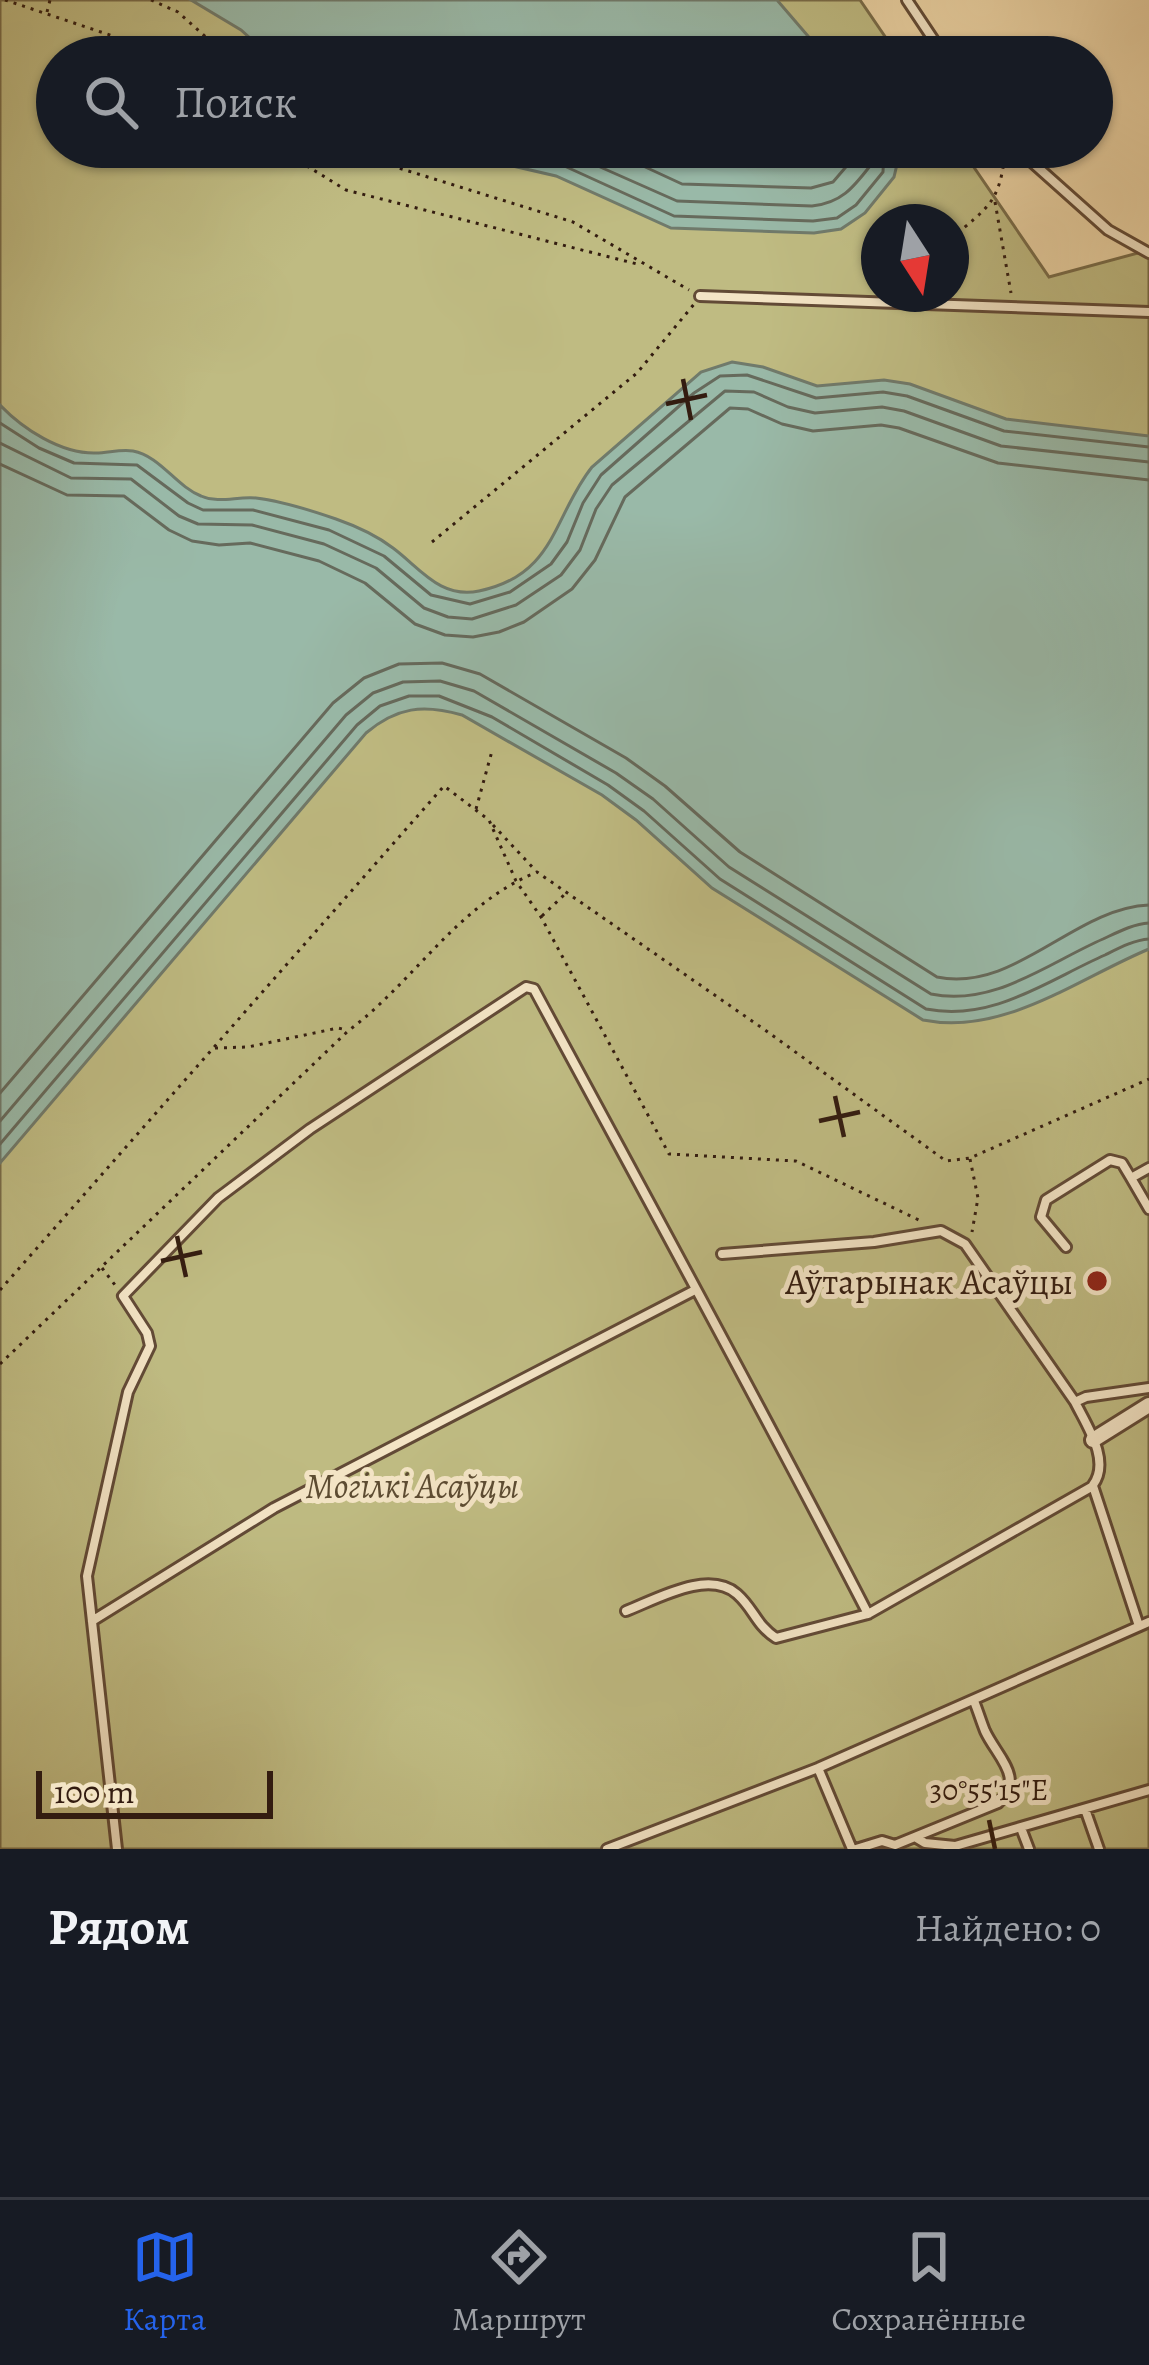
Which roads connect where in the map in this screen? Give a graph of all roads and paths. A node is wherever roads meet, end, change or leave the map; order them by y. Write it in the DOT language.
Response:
graph roads {
  1 [pos="5,0"];
  2 [pos="50,0"];
  3 [pos="151,0"];
  4 [pos="907,0"];
  5 [pos="46,14"];
  6 [pos="113,36"];
  7 [pos="205,36"];
  8 [pos="931,36"];
  9 [pos="310,168"];
  10 [pos="399,168"];
  11 [pos="1003,168"];
  12 [pos="1039,168"];
  13 [pos="994,200"];
  14 [pos="969,223"];
  15 [pos="1149,254"];
  16 [pos="649,266"];
  17 [pos="700,296"];
  18 [pos="1013,308"];
  19 [pos="1149,313"];
  20 [pos="432,542"];
  21 [pos="492,751"];
  22 [pos="476,810"];
  23 [pos="489,820"];
  24 [pos="537,872"];
  25 [pos="565,894"];
  26 [pos="541,917"];
  27 [pos="349,1031"];
  28 [pos="212,1048"];
  29 [pos="1149,1079"];
  30 [pos="970,1159"];
  31 [pos="1149,1168"];
  32 [pos="1131,1178"];
  33 [pos="1149,1209"];
  34 [pos="965,1244"];
  35 [pos="1066,1247"];
  36 [pos="722,1254"];
  37 [pos="100,1266"];
  38 [pos="695,1290"];
  39 [pos="123,1296"];
  40 [pos="0,1364"];
  41 [pos="1149,1388"];
  42 [pos="1076,1402"];
  43 [pos="1149,1405"];
  44 [pos="1093,1440"];
  45 [pos="1093,1486"];
  46 [pos="626,1611"];
  47 [pos="868,1614"];
  48 [pos="91,1621"];
  49 [pos="1144,1624"];
  50 [pos="974,1700"];
  51 [pos="818,1768"];
  52 [pos="1149,1790"];
  53 [pos="1085,1809"];
  54 [pos="1021,1827"];
  55 [pos="915,1837"];
  56 [pos="896,1847"];
  57 [pos="117,1849"];
  58 [pos="607,1849"];
  59 [pos="854,1849"];
  60 [pos="1029,1849"];
  61 [pos="1100,1849"];
  1 -- 5 [label="path"];
  2 -- 5 [label="path"];
  3 -- 7 [label="path"];
  4 -- 8 [label="lane"];
  5 -- 6 [label="path"];
  9 -- 16 [label="path"];
  10 -- 16 [label="path"];
  11 -- 13 [label="path"];
  12 -- 15 [label="lane"];
  13 -- 14 [label="path"];
  13 -- 18 [label="path"];
  16 -- 17 [label="path"];
  17 -- 18 [label="lane"];
  17 -- 20 [label="path"];
  18 -- 19 [label="lane"];
  21 -- 22 [label="path"];
  23 -- 24 [label="path"];
  24 -- 25 [label="path"];
  24 -- 27 [label="path"];
  25 -- 26 [label="path"];
  25 -- 30 [label="path"];
  27 -- 28 [label="path"];
  27 -- 37 [label="path"];
  29 -- 30 [label="path"];
  30 -- 34 [label="path"];
  31 -- 32 [label="lane"];
  32 -- 33 [label="lane"];
  32 -- 35 [label="lane"];
  34 -- 36 [label="lane"];
  34 -- 42 [label="lane"];
  37 -- 39 [label="path"];
  37 -- 40 [label="path"];
  38 -- 39 [label="lane"];
  38 -- 47 [label="lane"];
  38 -- 48 [label="lane"];
  39 -- 48 [label="lane"];
  41 -- 42 [label="lane"];
  42 -- 44 [label="lane"];
  43 -- 44 [label="street"];
  44 -- 45 [label="lane"];
  45 -- 47 [label="lane"];
  45 -- 49 [label="lane"];
  46 -- 47 [label="lane"];
  48 -- 57 [label="lane"];
  49 -- 50 [label="lane"];
  50 -- 51 [label="lane"];
  50 -- 55 [label="lane"];
  51 -- 58 [label="lane"];
  51 -- 59 [label="lane"];
  52 -- 53 [label="lane"];
  53 -- 54 [label="lane"];
  53 -- 61 [label="lane"];
  54 -- 55 [label="lane"];
  54 -- 60 [label="lane"];
  55 -- 56 [label="lane"];
  56 -- 59 [label="lane"];
}
